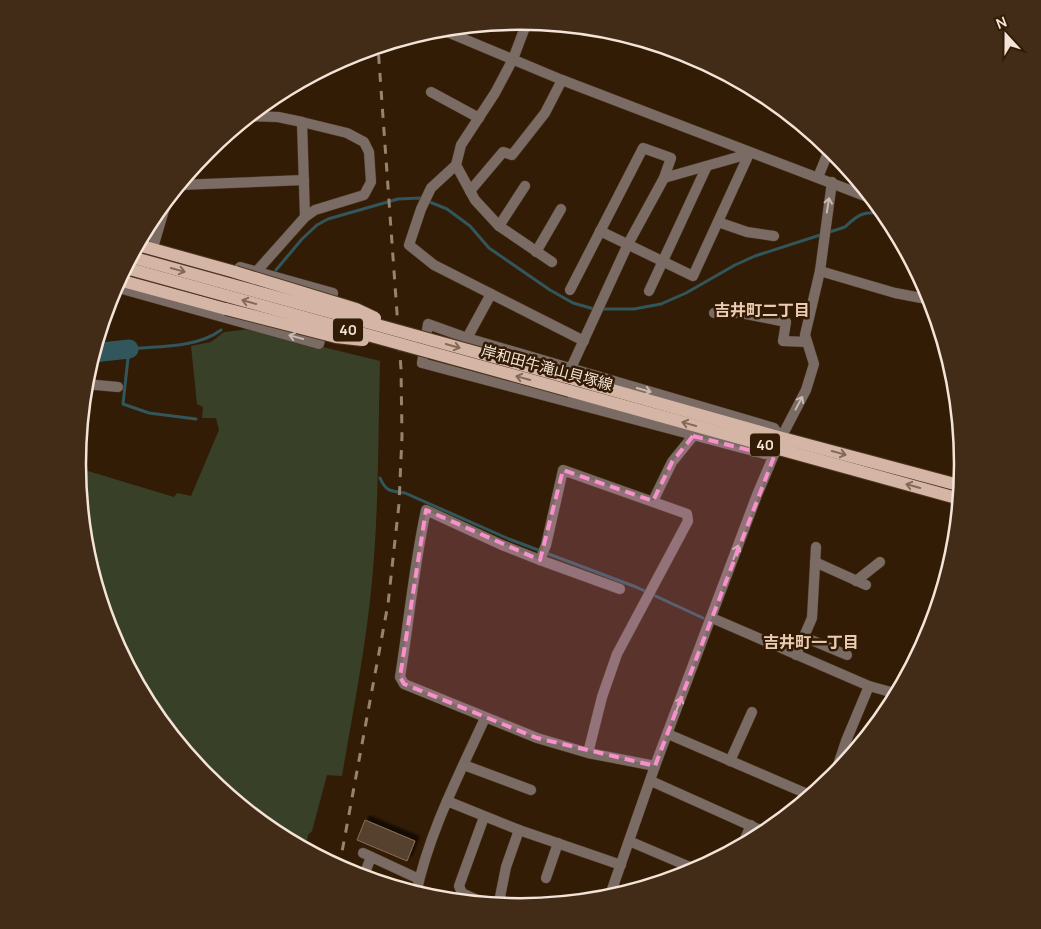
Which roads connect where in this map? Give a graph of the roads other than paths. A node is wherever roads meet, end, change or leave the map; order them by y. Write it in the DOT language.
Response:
graph roads {
  1 [pos="524,30"];
  2 [pos="455,35"];
  3 [pos="513,59"];
  4 [pos="562,80"];
  5 [pos="431,92"];
  6 [pos="261,116"];
  7 [pos="479,118"];
  8 [pos="302,122"];
  9 [pos="751,153"];
  10 [pos="827,156"];
  11 [pos="456,165"];
  12 [pos="707,166"];
  13 [pos="818,177"];
  14 [pos="664,178"];
  15 [pos="304,180"];
  16 [pos="832,182"];
  17 [pos="189,185"];
  18 [pos="526,186"];
  19 [pos="470,190"];
  20 [pos="860,193"];
  21 [pos="561,209"];
  22 [pos="305,217"];
  23 [pos="161,220"];
  24 [pos="718,222"];
  25 [pos="499,226"];
  26 [pos="600,231"];
  27 [pos="774,236"];
  28 [pos="147,242"];
  29 [pos="154,244"];
  30 [pos="628,244"];
  31 [pos="144,247"];
  32 [pos="536,252"];
  33 [pos="138,259"];
  34 [pos="663,261"];
  35 [pos="552,262"];
  36 [pos="132,270"];
  37 [pos="820,271"];
  38 [pos="256,272"];
  39 [pos="126,282"];
  40 [pos="123,289"];
  41 [pos="570,290"];
  42 [pos="649,291"];
  43 [pos="491,294"];
  44 [pos="922,298"];
  45 [pos="714,313"];
  46 [pos="467,338"];
  47 [pos="406,339"];
  48 [pos="584,341"];
  49 [pos="480,342"];
  50 [pos="807,342"];
  51 [pos="108,375"];
  52 [pos="471,376"];
  53 [pos="572,380"];
  54 [pos="93,385"];
  55 [pos="693,436"];
  56 [pos="779,443"];
  57 [pos="954,484"];
  58 [pos="954,497"];
  59 [pos="653,501"];
  60 [pos="816,547"];
  61 [pos="540,560"];
  62 [pos="815,562"];
  63 [pos="880,562"];
  64 [pos="856,581"];
  65 [pos="866,585"];
  66 [pos="620,589"];
  67 [pos="712,618"];
  68 [pos="804,637"];
  69 [pos="796,655"];
  70 [pos="847,655"];
  71 [pos="869,686"];
  72 [pos="891,692"];
  73 [pos="752,712"];
  74 [pos="485,718"];
  75 [pos="668,734"];
  76 [pos="588,753"];
  77 [pos="842,757"];
  78 [pos="730,761"];
  79 [pos="464,765"];
  80 [pos="655,766"];
  81 [pos="651,781"];
  82 [pos="530,790"];
  83 [pos="805,793"];
  84 [pos="446,802"];
  85 [pos="484,817"];
  86 [pos="751,826"];
  87 [pos="757,829"];
  88 [pos="519,830"];
  89 [pos="747,836"];
  90 [pos="629,841"];
  91 [pos="558,843"];
  92 [pos="621,865"];
  93 [pos="687,866"];
  94 [pos="364,870"];
  95 [pos="546,878"];
  96 [pos="419,879"];
  97 [pos="418,886"];
  98 [pos="612,889"];
  99 [pos="467,895"];
  100 [pos="500,898"];
  1 -- 3 [label="street"];
  2 -- 3 [label="street"];
  3 -- 4 [label="street"];
  3 -- 7 [label="street"];
  4 -- 9 [label="street"];
  4 -- 19 [label="street"];
  5 -- 7 [label="street"];
  6 -- 8 [label="street"];
  7 -- 11 [label="street"];
  8 -- 15 [label="street"];
  8 -- 22 [label="street"];
  9 -- 12 [label="street"];
  9 -- 13 [label="street"];
  9 -- 24 [label="street"];
  10 -- 13 [label="street"];
  11 -- 19 [label="street"];
  11 -- 43 [label="street"];
  12 -- 14 [label="street"];
  12 -- 34 [label="street"];
  13 -- 16 [label="street"];
  14 -- 26 [label="street"];
  14 -- 30 [label="street"];
  15 -- 17 [label="street"];
  15 -- 22 [label="street"];
  16 -- 20 [label="street"];
  37 -- 16 [label="street, one-way"];
  18 -- 25 [label="street"];
  19 -- 25 [label="street"];
  21 -- 32 [label="street"];
  22 -- 38 [label="street"];
  23 -- 29 [label="street"];
  24 -- 27 [label="street"];
  24 -- 34 [label="street"];
  25 -- 32 [label="street"];
  26 -- 30 [label="street"];
  26 -- 41 [label="street"];
  28 -- 29 [label="street"];
  29 -- 38 [label="street"];
  30 -- 34 [label="street"];
  30 -- 48 [label="street"];
  31 -- 47 [label="main road, bridge"];
  32 -- 35 [label="street"];
  33 -- 47 [label="main road, 岸和田牛滝山貝塚線 / 40, one-way, bridge"];
  34 -- 42 [label="street"];
  47 -- 36 [label="main road, 岸和田牛滝山貝塚線 / 40, one-way, bridge"];
  37 -- 44 [label="street"];
  37 -- 50 [label="street"];
  38 -- 40 [label="street, one-way"];
  39 -- 47 [label="main road, bridge"];
  43 -- 46 [label="street"];
  43 -- 48 [label="street"];
  45 -- 50 [label="street"];
  46 -- 49 [label="street"];
  46 -- 52 [label="street"];
  47 -- 53 [label="main road, 岸和田牛滝山貝塚線 / 40, bridge"];
  48 -- 53 [label="street"];
  49 -- 52 [label="street"];
  49 -- 53 [label="street"];
  56 -- 50 [label="street, one-way"];
  51 -- 54 [label="street"];
  52 -- 55 [label="street"];
  53 -- 56 [label="main road, 岸和田牛滝山貝塚線 / 40"];
  55 -- 56 [label="street"];
  55 -- 59 [label="street"];
  56 -- 57 [label="main road, 岸和田牛滝山貝塚線 / 40, one-way"];
  58 -- 56 [label="main road, 岸和田牛滝山貝塚線 / 40, one-way"];
  67 -- 56 [label="street, one-way"];
  59 -- 61 [label="street"];
  59 -- 76 [label="street"];
  60 -- 62 [label="street"];
  61 -- 66 [label="street"];
  61 -- 74 [label="street"];
  62 -- 64 [label="street"];
  62 -- 68 [label="street"];
  63 -- 64 [label="street"];
  64 -- 65 [label="street"];
  67 -- 69 [label="street"];
  75 -- 67 [label="street, one-way"];
  68 -- 69 [label="street"];
  68 -- 70 [label="street"];
  69 -- 71 [label="street"];
  71 -- 72 [label="street"];
  71 -- 77 [label="street"];
  73 -- 78 [label="street"];
  74 -- 76 [label="street"];
  74 -- 79 [label="street"];
  75 -- 78 [label="street"];
  75 -- 80 [label="street"];
  76 -- 80 [label="street"];
  78 -- 83 [label="street"];
  79 -- 82 [label="street"];
  79 -- 84 [label="street"];
  80 -- 81 [label="street"];
  81 -- 86 [label="street"];
  81 -- 90 [label="street"];
  84 -- 85 [label="street"];
  84 -- 96 [label="street"];
  85 -- 88 [label="street"];
  85 -- 99 [label="street"];
  86 -- 87 [label="street"];
  86 -- 89 [label="street"];
  88 -- 91 [label="street"];
  88 -- 100 [label="street"];
  90 -- 92 [label="street"];
  90 -- 93 [label="street"];
  91 -- 92 [label="street"];
  91 -- 95 [label="street"];
  92 -- 98 [label="street"];
  94 -- 96 [label="street"];
  96 -- 97 [label="street"];
}
